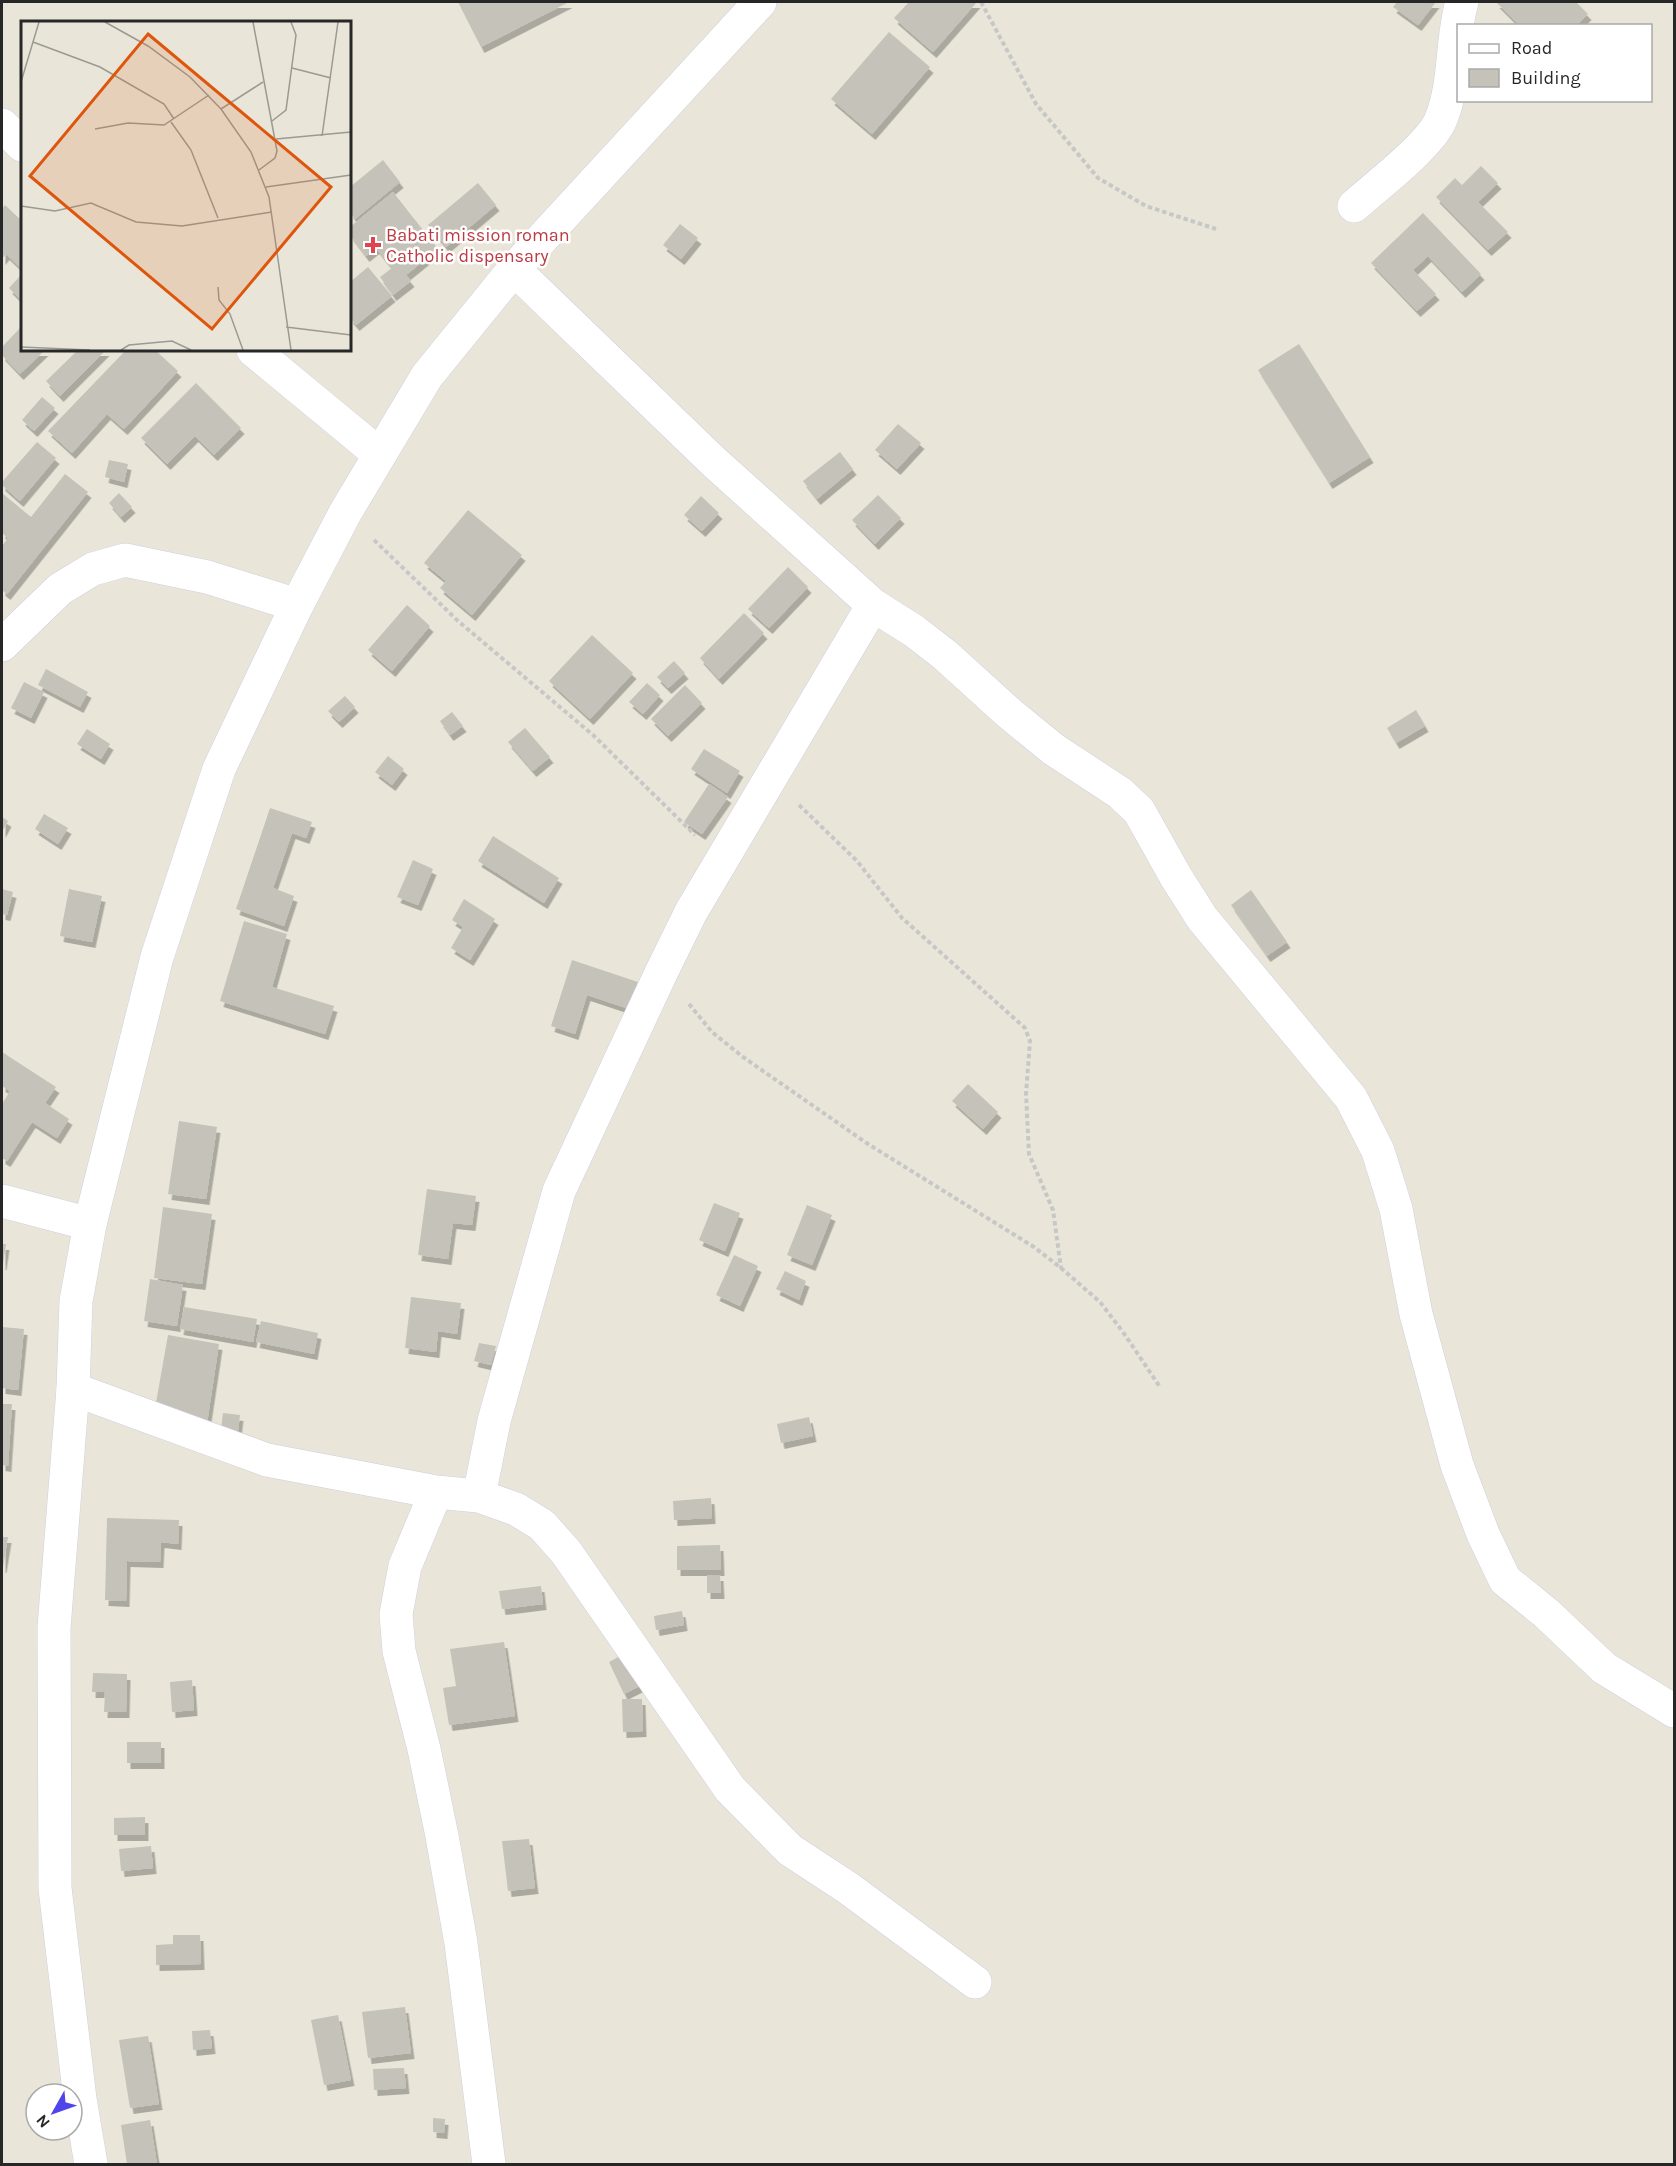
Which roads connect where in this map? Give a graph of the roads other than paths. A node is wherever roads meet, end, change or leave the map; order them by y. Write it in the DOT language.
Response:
graph roads {
  1 [pos="760,2"];
  2 [pos="1462,2"];
  3 [pos="1458,24"];
  4 [pos="1457,30"];
  5 [pos="2,125"];
  6 [pos="21,144"];
  7 [pos="1354,206"];
  8 [pos="514,269"];
  9 [pos="254,351"];
  10 [pos="379,454"];
  11 [pos="297,605"];
  12 [pos="873,605"];
  13 [pos="2,645"];
  14 [pos="2,1201"];
  15 [pos="90,1224"];
  16 [pos="73,1389"];
  17 [pos="436,1492"];
  18 [pos="479,1496"];
  19 [pos="1674,1711"];
  20 [pos="975,1982"];
  21 [pos="91,2164"];
  22 [pos="489,2164"];
  1 -- 8 [label="street"];
  2 -- 3 [label="street"];
  4 -- 7 [label="street"];
  5 -- 6 [label="street"];
  8 -- 10 [label="street"];
  8 -- 12 [label="street"];
  9 -- 10 [label="street"];
  10 -- 11 [label="street"];
  11 -- 13 [label="street"];
  11 -- 15 [label="street"];
  12 -- 18 [label="street"];
  12 -- 19 [label="street"];
  14 -- 15 [label="street"];
  15 -- 16 [label="street"];
  16 -- 17 [label="street"];
  16 -- 21 [label="street"];
  17 -- 18 [label="street"];
  17 -- 22 [label="street"];
  18 -- 20 [label="street"];
}
